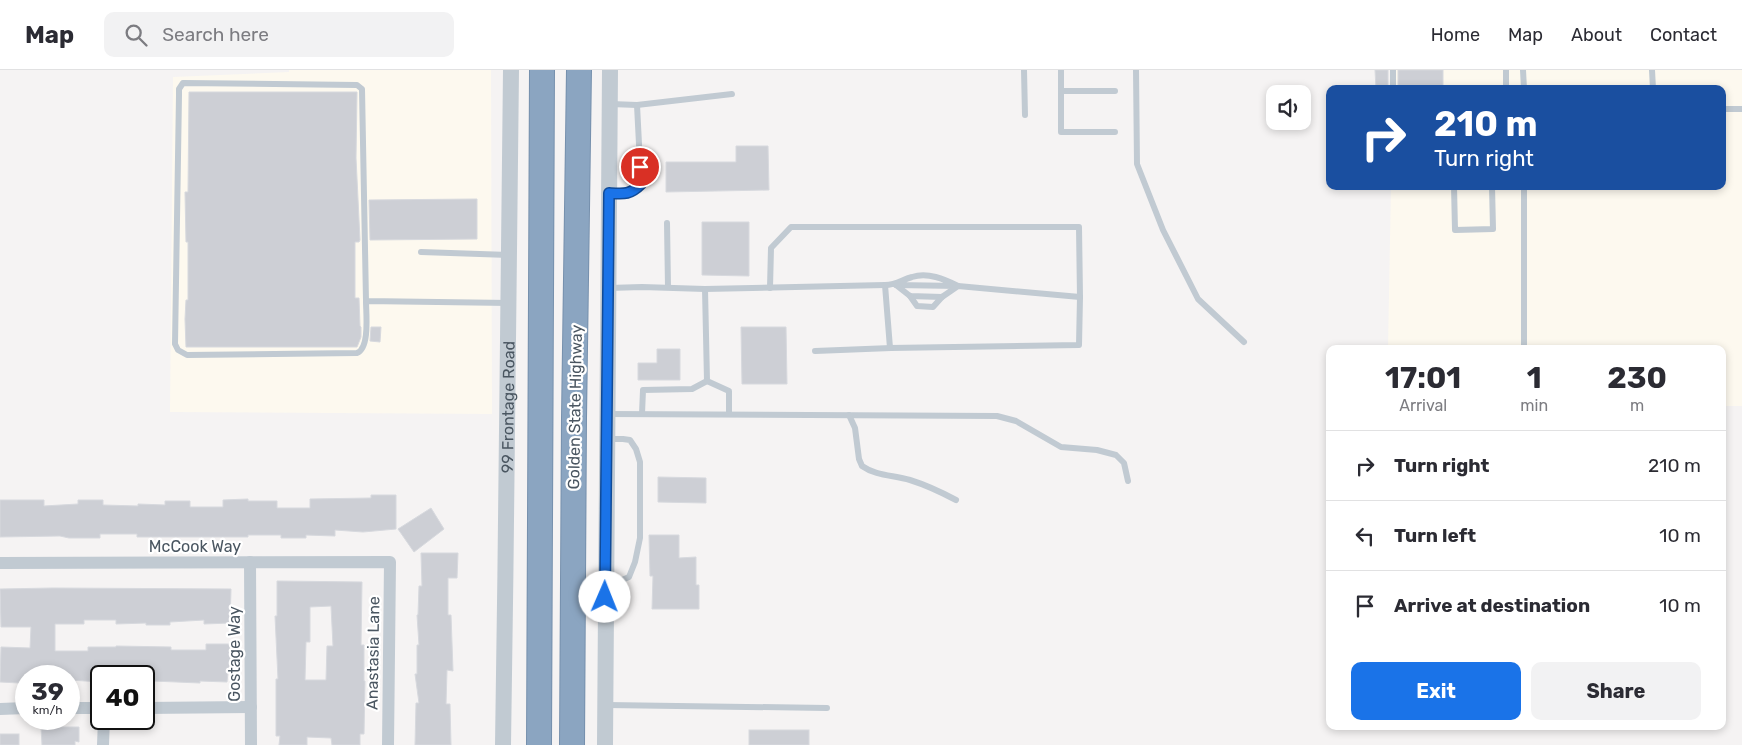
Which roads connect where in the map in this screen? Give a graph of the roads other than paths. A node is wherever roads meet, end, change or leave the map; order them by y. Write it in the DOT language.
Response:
graph roads {
  1 [pos="512,70"];
  2 [pos="542,70"];
  3 [pos="579,70"];
  4 [pos="610,70"];
  5 [pos="1024,70"];
  6 [pos="1061,70"];
  7 [pos="1136,70"];
  8 [pos="1393,70"];
  9 [pos="1506,70"];
  10 [pos="1524,70"];
  11 [pos="1652,70"];
  12 [pos="1393,85"];
  13 [pos="1506,85"];
  14 [pos="1524,85"];
  15 [pos="1652,85"];
  16 [pos="1061,91"];
  17 [pos="1115,91"];
  18 [pos="732,94"];
  19 [pos="610,104"];
  20 [pos="637,105"];
  21 [pos="1726,109"];
  22 [pos="1742,109"];
  23 [pos="1024,115"];
  24 [pos="1115,132"];
  25 [pos="1454,190"];
  26 [pos="1492,190"];
  27 [pos="1524,190"];
  28 [pos="609,193"];
  29 [pos="667,223"];
  30 [pos="421,252"];
  31 [pos="510,256"];
  32 [pos="886,285"];
  33 [pos="896,285"];
  34 [pos="958,286"];
  35 [pos="668,287"];
  36 [pos="609,288"];
  37 [pos="770,288"];
  38 [pos="705,289"];
  39 [pos="910,296"];
  40 [pos="942,297"];
  41 [pos="1080,297"];
  42 [pos="366,302"];
  43 [pos="510,303"];
  44 [pos="1244,342"];
  45 [pos="1524,345"];
  46 [pos="891,348"];
  47 [pos="815,351"];
  48 [pos="707,380"];
  49 [pos="607,414"];
  50 [pos="642,414"];
  51 [pos="729,414"];
  52 [pos="849,415"];
  53 [pos="607,439"];
  54 [pos="1128,481"];
  55 [pos="956,500"];
  56 [pos="250,562"];
  57 [pos="390,562"];
  58 [pos="0,563"];
  59 [pos="605,580"];
  60 [pos="606,705"];
  61 [pos="251,707"];
  62 [pos="15,708"];
  63 [pos="155,708"];
  64 [pos="827,708"];
  65 [pos="0,709"];
  66 [pos="104,730"];
  67 [pos="103,745"];
  68 [pos="251,745"];
  69 [pos="388,745"];
  70 [pos="503,745"];
  71 [pos="539,745"];
  72 [pos="572,745"];
  73 [pos="605,745"];
  1 -- 31 [label="street, 99 Frontage Road"];
  2 -- 71 [label="highway, Golden State Highway"];
  3 -- 72 [label="highway, Golden State Highway"];
  4 -- 19 [label="street"];
  5 -- 23 [label="lane"];
  6 -- 16 [label="lane"];
  7 -- 44 [label="lane"];
  8 -- 12 [label="lane"];
  9 -- 13 [label="lane"];
  10 -- 14 [label="lane"];
  11 -- 15 [label="lane"];
  16 -- 17 [label="lane"];
  16 -- 24 [label="lane"];
  18 -- 20 [label="lane"];
  19 -- 20 [label="lane"];
  19 -- 28 [label="street"];
  20 -- 28 [label="lane"];
  21 -- 22 [label="lane"];
  25 -- 26 [label="lane"];
  27 -- 45 [label="lane"];
  28 -- 36 [label="street"];
  29 -- 35 [label="lane"];
  30 -- 31 [label="lane"];
  31 -- 43 [label="street, 99 Frontage Road"];
  32 -- 33 [label="lane"];
  32 -- 37 [label="lane"];
  32 -- 46 [label="lane"];
  33 -- 34 [label="lane"];
  33 -- 39 [label="lane"];
  34 -- 40 [label="lane"];
  34 -- 41 [label="lane"];
  35 -- 36 [label="lane"];
  35 -- 38 [label="lane"];
  36 -- 49 [label="street"];
  37 -- 38 [label="lane"];
  37 -- 41 [label="lane"];
  38 -- 48 [label="lane"];
  39 -- 40 [label="lane"];
  39 -- 40 [label="lane"];
  41 -- 46 [label="lane"];
  42 -- 42 [label="lane"];
  42 -- 43 [label="lane"];
  43 -- 70 [label="street, 99 Frontage Road"];
  46 -- 47 [label="lane"];
  48 -- 50 [label="lane"];
  48 -- 51 [label="lane"];
  49 -- 50 [label="lane"];
  49 -- 53 [label="street"];
  50 -- 51 [label="lane"];
  51 -- 52 [label="lane"];
  52 -- 54 [label="lane"];
  52 -- 55 [label="lane"];
  53 -- 59 [label="street"];
  53 -- 59 [label="lane"];
  56 -- 57 [label="street, McCook Way"];
  56 -- 58 [label="street, McCook Way"];
  56 -- 61 [label="street, Gostage Way"];
  57 -- 69 [label="street, Anastasia Lane"];
  59 -- 60 [label="street"];
  60 -- 64 [label="lane"];
  60 -- 73 [label="street"];
  61 -- 63 [label="street"];
  61 -- 68 [label="street, Gostage Way"];
  62 -- 65 [label="street"];
  66 -- 67 [label="street"];
}
